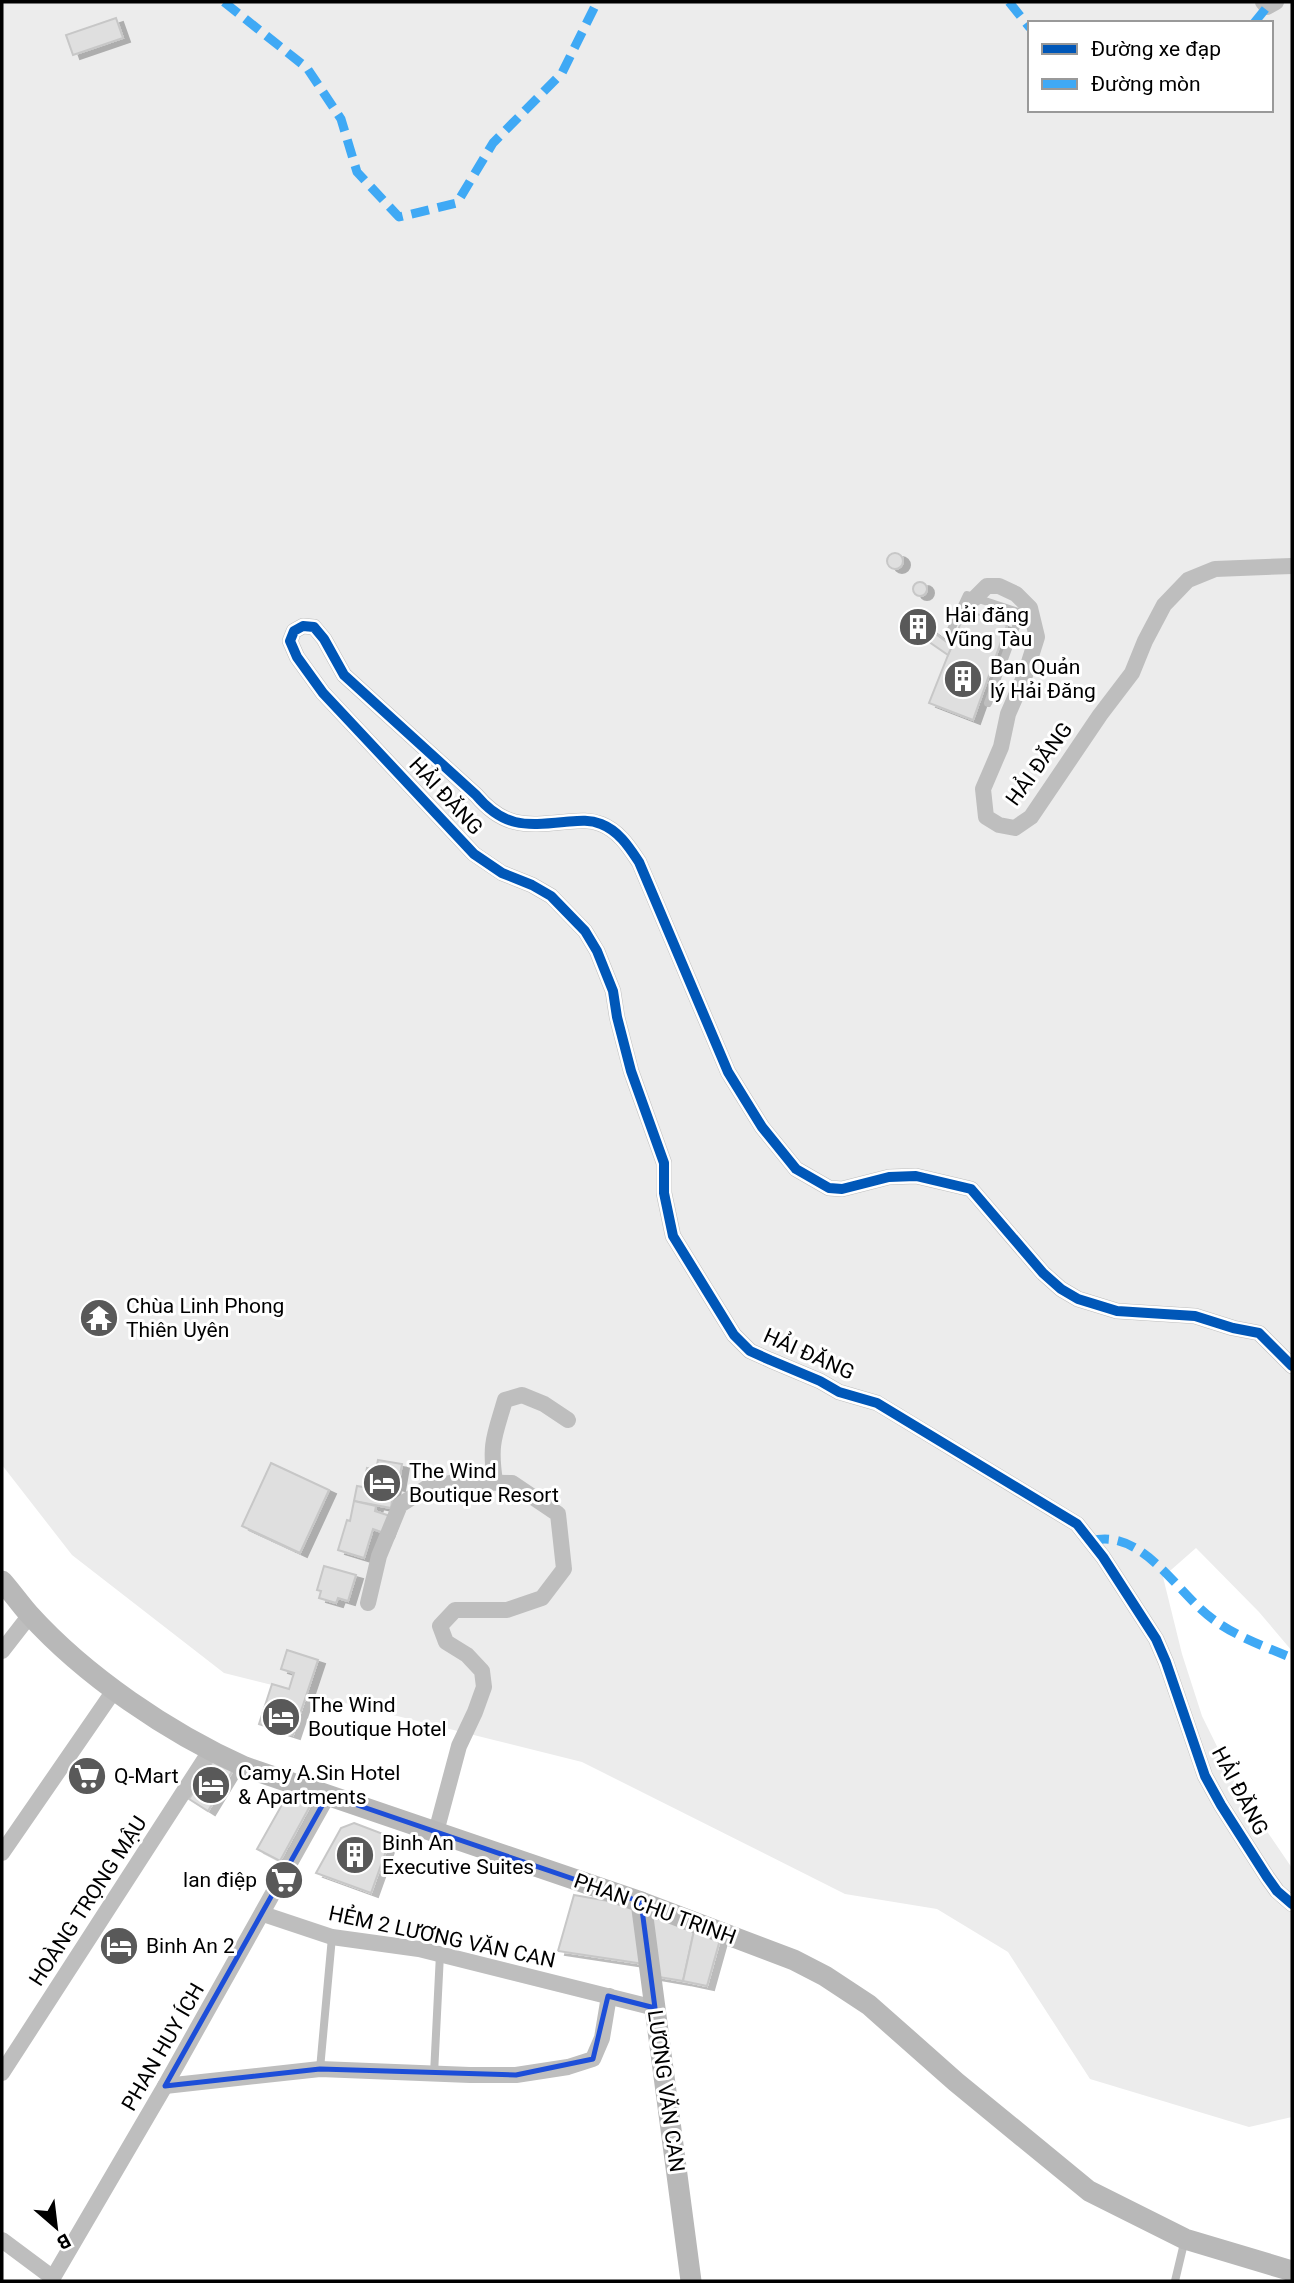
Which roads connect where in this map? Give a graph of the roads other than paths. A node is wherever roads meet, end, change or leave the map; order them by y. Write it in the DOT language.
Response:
graph roads {
  1 [pos="1263,2"];
  2 [pos="1276,2"];
  3 [pos="1292,566"];
  4 [pos="975,598"];
  5 [pos="948,634"];
  6 [pos="988,703"];
  7 [pos="1292,1366"];
  8 [pos="568,1420"];
  9 [pos="495,1481"];
  10 [pos="2,1581"];
  11 [pos="368,1604"];
  12 [pos="30,1615"];
  13 [pos="2,1651"];
  14 [pos="115,1689"];
  15 [pos="210,1751"];
  16 [pos="328,1795"];
  17 [pos="436,1832"];
  18 [pos="2,1853"];
  19 [pos="641,1902"];
  20 [pos="1292,1904"];
  21 [pos="263,1914"];
  22 [pos="332,1937"];
  23 [pos="440,1955"];
  24 [pos="609,1996"];
  25 [pos="655,2008"];
  26 [pos="320,2069"];
  27 [pos="2,2073"];
  28 [pos="433,2074"];
  29 [pos="165,2086"];
  30 [pos="1185,2239"];
  31 [pos="2,2241"];
  32 [pos="1292,2271"];
  33 [pos="52,2280"];
  34 [pos="691,2281"];
  35 [pos="1175,2281"];
  1 -- 2 [label="street"];
  3 -- 4 [label="street, HẢI ĐĂNG"];
  4 -- 5 [label="lane"];
  4 -- 6 [label="lane"];
  7 -- 20 [label="street, HẢI ĐĂNG"];
  8 -- 9 [label="street"];
  9 -- 11 [label="street"];
  9 -- 17 [label="street"];
  10 -- 12 [label="main road, PHAN CHU TRINH"];
  12 -- 13 [label="street"];
  12 -- 14 [label="main road, PHAN CHU TRINH"];
  14 -- 15 [label="main road, PHAN CHU TRINH"];
  14 -- 18 [label="street"];
  15 -- 16 [label="main road, PHAN CHU TRINH"];
  15 -- 27 [label="street, HOÀNG TRỌNG MẬU"];
  16 -- 17 [label="main road, PHAN CHU TRINH"];
  16 -- 21 [label="street, PHAN HUY ÍCH"];
  17 -- 19 [label="main road, PHAN CHU TRINH"];
  19 -- 25 [label="main road, LƯƠNG VĂN CAN"];
  19 -- 30 [label="main road, PHAN CHU TRINH"];
  21 -- 22 [label="street, HẺM 2 LƯƠNG VĂN CAN"];
  21 -- 29 [label="street, PHAN HUY ÍCH"];
  22 -- 23 [label="street, HẺM 2 LƯƠNG VĂN CAN"];
  22 -- 26 [label="lane"];
  23 -- 24 [label="street, HẺM 2 LƯƠNG VĂN CAN"];
  23 -- 28 [label="lane"];
  24 -- 25 [label="street, HẺM 2 LƯƠNG VĂN CAN"];
  24 -- 28 [label="street"];
  25 -- 34 [label="main road, LƯƠNG VĂN CAN"];
  26 -- 28 [label="street"];
  26 -- 29 [label="street"];
  29 -- 33 [label="street, PHAN HUY ÍCH"];
  30 -- 32 [label="main road, PHAN CHU TRINH"];
  30 -- 35 [label="lane"];
  31 -- 33 [label="street"];
}
